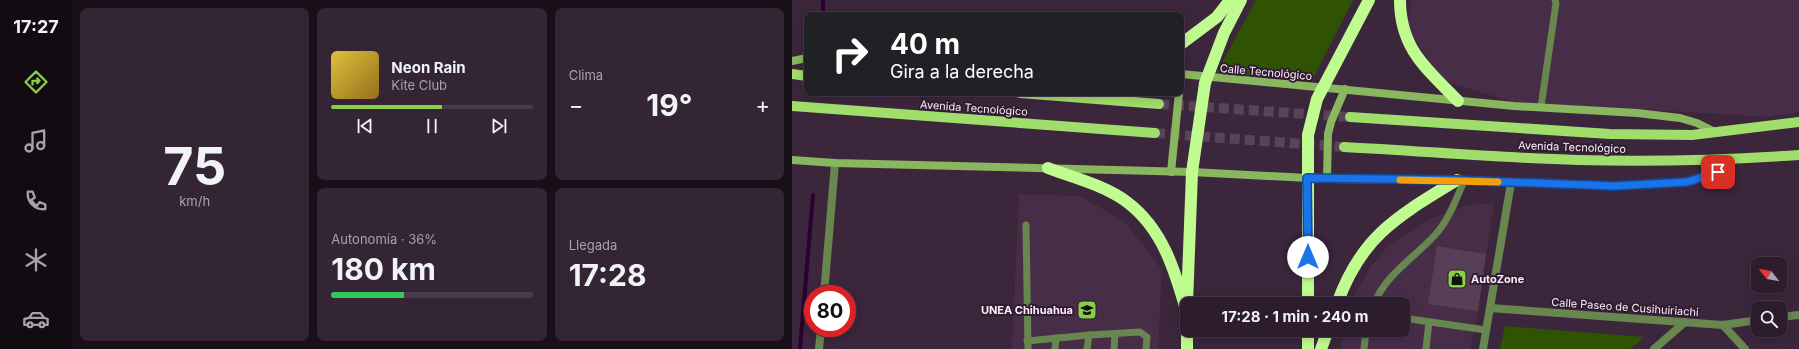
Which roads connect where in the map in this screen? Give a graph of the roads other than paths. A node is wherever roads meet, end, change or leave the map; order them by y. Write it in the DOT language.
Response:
graph roads {
  1 [pos="1230,0"];
  2 [pos="1241,0"];
  3 [pos="1369,0"];
  4 [pos="1400,0"];
  5 [pos="1555,0"];
  6 [pos="1184,42"];
  7 [pos="804,59"];
  8 [pos="792,61"];
  9 [pos="792,74"];
  10 [pos="1184,74"];
  11 [pos="804,76"];
  12 [pos="1206,77"];
  13 [pos="1323,88"];
  14 [pos="1345,89"];
  15 [pos="1058,96"];
  16 [pos="1179,96"];
  17 [pos="1458,101"];
  18 [pos="1159,104"];
  19 [pos="792,106"];
  20 [pos="1541,107"];
  21 [pos="1350,117"];
  22 [pos="1799,122"];
  23 [pos="1713,131"];
  24 [pos="1155,133"];
  25 [pos="1344,147"];
  26 [pos="1799,155"];
  27 [pos="1735,159"];
  28 [pos="792,160"];
  29 [pos="835,163"];
  30 [pos="1048,168"];
  31 [pos="1170,172"];
  32 [pos="1192,172"];
  33 [pos="1307,178"];
  34 [pos="1326,179"];
  35 [pos="1460,180"];
  36 [pos="1511,183"];
  37 [pos="1026,225"];
  38 [pos="825,285"];
  39 [pos="1182,297"];
  40 [pos="1187,297"];
  41 [pos="1308,297"];
  42 [pos="1339,297"];
  43 [pos="1378,297"];
  44 [pos="1490,308"];
  45 [pos="1799,315"];
  46 [pos="1787,316"];
  47 [pos="1410,319"];
  48 [pos="1751,321"];
  49 [pos="1429,322"];
  50 [pos="1685,322"];
  51 [pos="1723,325"];
  52 [pos="1486,330"];
  53 [pos="1115,334"];
  54 [pos="1089,335"];
  55 [pos="820,337"];
  56 [pos="1187,337"];
  57 [pos="1308,337"];
  58 [pos="1325,337"];
  59 [pos="1365,337"];
  60 [pos="1056,338"];
  61 [pos="1028,345"];
  62 [pos="819,349"];
  63 [pos="1055,349"];
  64 [pos="1087,349"];
  65 [pos="1114,349"];
  66 [pos="1146,349"];
  67 [pos="1187,349"];
  68 [pos="1308,349"];
  69 [pos="1321,349"];
  70 [pos="1364,349"];
  71 [pos="1426,349"];
  72 [pos="1483,349"];
  73 [pos="1654,349"];
  74 [pos="1745,349"];
  1 -- 6 [label="highway"];
  2 -- 12 [label="highway"];
  3 -- 13 [label="highway"];
  4 -- 17 [label="highway"];
  5 -- 20 [label="lane"];
  7 -- 8 [label="main road"];
  9 -- 11 [label="main road"];
  10 -- 12 [label="main road, Calle Tecnológico"];
  12 -- 13 [label="main road, Calle Tecnológico"];
  12 -- 32 [label="highway"];
  13 -- 14 [label="main road, Calle Tecnológico"];
  13 -- 33 [label="highway"];
  14 -- 17 [label="main road, Calle Tecnológico"];
  14 -- 34 [label="main road"];
  15 -- 18 [label="main road, Avenida Tecnológico"];
  16 -- 31 [label="main road"];
  17 -- 20 [label="main road, Calle Tecnológico"];
  19 -- 24 [label="main road, Avenida Tecnológico"];
  20 -- 23 [label="main road, Calle Tecnológico"];
  21 -- 23 [label="main road, Avenida Tecnológico"];
  22 -- 23 [label="main road, Avenida Tecnológico"];
  25 -- 27 [label="main road, Avenida Tecnológico"];
  26 -- 27 [label="main road, Avenida Tecnológico"];
  27 -- 36 [label="main road"];
  28 -- 29 [label="main road"];
  29 -- 30 [label="main road"];
  29 -- 38 [label="street"];
  30 -- 31 [label="main road"];
  30 -- 39 [label="highway"];
  31 -- 32 [label="main road"];
  32 -- 33 [label="main road"];
  32 -- 40 [label="highway"];
  33 -- 34 [label="main road"];
  33 -- 41 [label="highway"];
  34 -- 35 [label="main road"];
  35 -- 36 [label="main road"];
  35 -- 42 [label="highway"];
  35 -- 43 [label="lane"];
  36 -- 44 [label="street"];
  37 -- 61 [label="lane"];
  44 -- 50 [label="street, Calle Paseo de Cusihuiriachi"];
  44 -- 52 [label="street"];
  45 -- 46 [label="street"];
  47 -- 49 [label="lane"];
  48 -- 51 [label="street, Calle Paseo de Cusihuiriachi"];
  49 -- 52 [label="lane"];
  49 -- 71 [label="lane"];
  50 -- 51 [label="street, Calle Paseo de Cusihuiriachi"];
  50 -- 73 [label="street"];
  51 -- 74 [label="street"];
  52 -- 72 [label="street"];
  53 -- 54 [label="lane"];
  53 -- 65 [label="lane"];
  53 -- 66 [label="lane"];
  54 -- 60 [label="lane"];
  54 -- 64 [label="lane"];
  55 -- 62 [label="street"];
  56 -- 67 [label="highway"];
  57 -- 68 [label="highway"];
  58 -- 69 [label="highway"];
  59 -- 70 [label="lane"];
  60 -- 61 [label="lane"];
  60 -- 63 [label="lane"];
}
